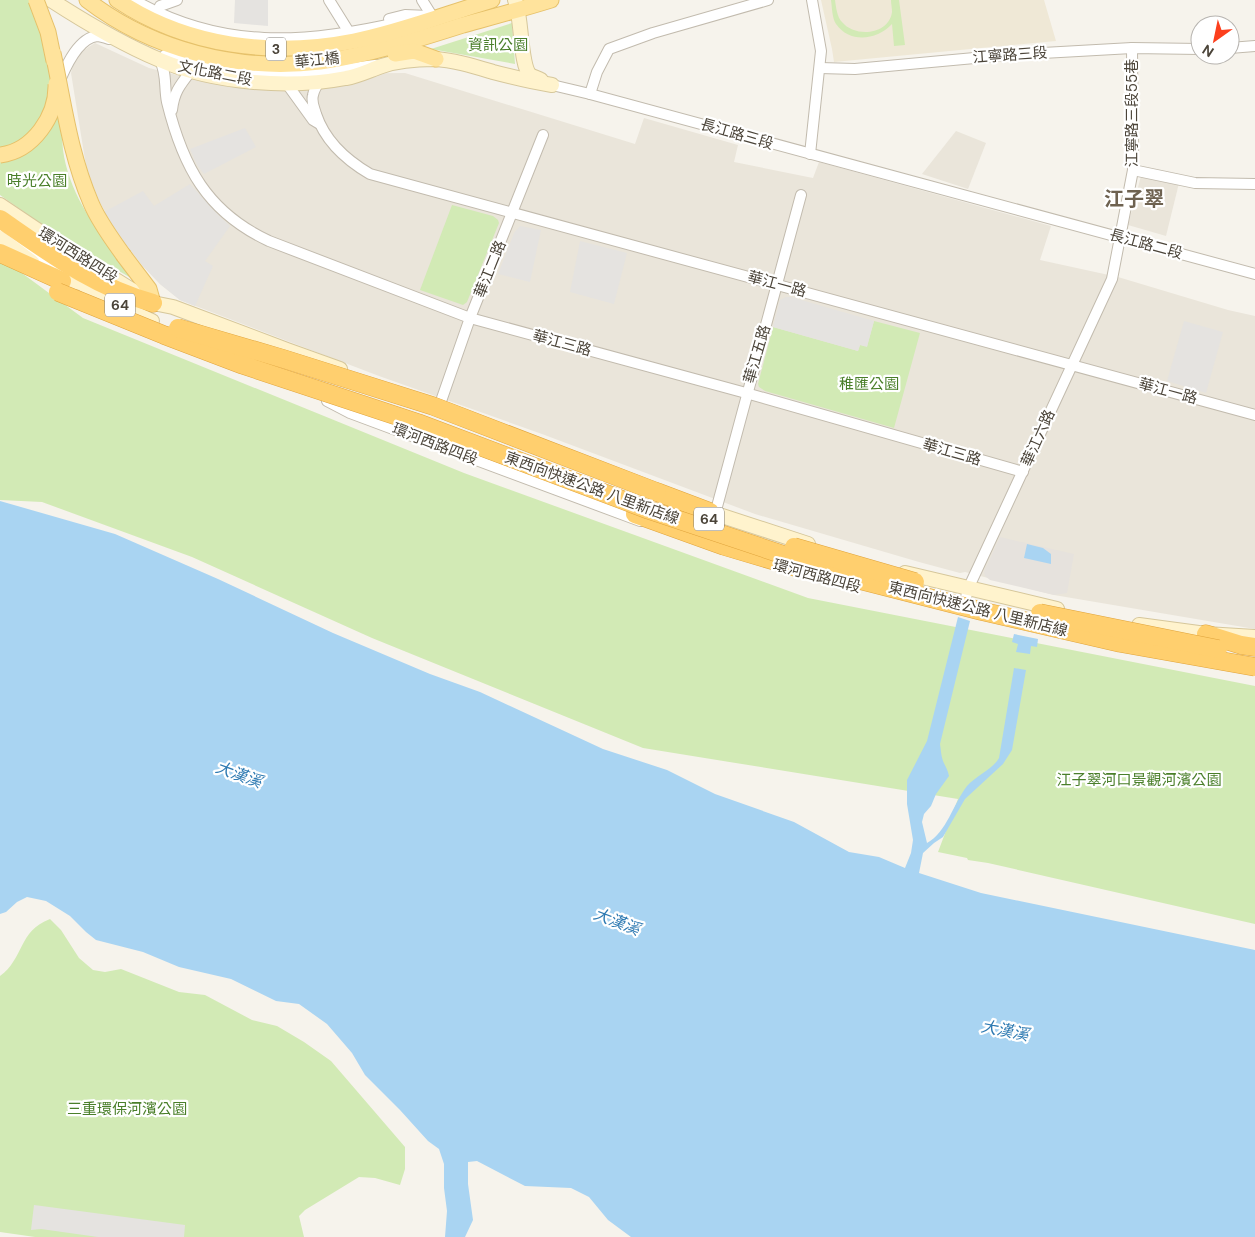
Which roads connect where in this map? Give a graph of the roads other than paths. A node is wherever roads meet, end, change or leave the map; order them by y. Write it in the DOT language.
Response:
graph roads {
  1 [pos="37,0"];
  2 [pos="51,0"];
  3 [pos="87,0"];
  4 [pos="117,0"];
  5 [pos="134,0"];
  6 [pos="147,0"];
  7 [pos="177,0"];
  8 [pos="329,0"];
  9 [pos="422,0"];
  10 [pos="492,0"];
  11 [pos="551,0"];
  12 [pos="768,0"];
  13 [pos="812,0"];
  14 [pos="67,3"];
  15 [pos="517,5"];
  16 [pos="160,6"];
  17 [pos="436,16"];
  18 [pos="347,29"];
  19 [pos="123,42"];
  20 [pos="1255,46"];
  21 [pos="1240,47"];
  22 [pos="1132,48"];
  23 [pos="1190,49"];
  24 [pos="523,52"];
  25 [pos="53,53"];
  26 [pos="200,54"];
  27 [pos="436,59"];
  28 [pos="160,61"];
  29 [pos="393,63"];
  30 [pos="476,66"];
  31 [pos="820,68"];
  32 [pos="191,71"];
  33 [pos="61,78"];
  34 [pos="320,81"];
  35 [pos="287,84"];
  36 [pos="552,85"];
  37 [pos="590,94"];
  38 [pos="171,114"];
  39 [pos="319,123"];
  40 [pos="543,135"];
  41 [pos="810,154"];
  42 [pos="0,155"];
  43 [pos="1132,170"];
  44 [pos="1255,184"];
  45 [pos="801,196"];
  46 [pos="0,205"];
  47 [pos="513,213"];
  48 [pos="0,214"];
  49 [pos="1037,215"];
  50 [pos="0,219"];
  51 [pos="0,225"];
  52 [pos="0,230"];
  53 [pos="0,238"];
  54 [pos="1120,238"];
  55 [pos="0,253"];
  56 [pos="0,265"];
  57 [pos="64,271"];
  58 [pos="1113,271"];
  59 [pos="1255,274"];
  60 [pos="778,284"];
  61 [pos="150,311"];
  62 [pos="470,318"];
  63 [pos="178,328"];
  64 [pos="1071,365"];
  65 [pos="746,393"];
  66 [pos="411,396"];
  67 [pos="327,401"];
  68 [pos="440,404"];
  69 [pos="1255,415"];
  70 [pos="1023,472"];
  71 [pos="713,513"];
  72 [pos="824,571"];
  73 [pos="968,589"];
  74 [pos="964,606"];
  75 [pos="1130,624"];
  76 [pos="1206,634"];
  77 [pos="1255,638"];
  78 [pos="1255,647"];
  79 [pos="1198,650"];
  80 [pos="1142,651"];
  81 [pos="1255,658"];
  82 [pos="1255,668"];
  1 -- 25 [label="main road, bridge"];
  1 -- 33 [label="street"];
  2 -- 19 [label="main road, 文化路二段"];
  3 -- 26 [label="main road, 華江橋 / 3"];
  4 -- 17 [label="main road, 文化路二段 / 3"];
  5 -- 17 [label="street"];
  6 -- 16 [label="street, 文化路二段"];
  7 -- 16 [label="street"];
  8 -- 18 [label="street"];
  9 -- 17 [label="street"];
  10 -- 17 [label="main road, 文化路二段 / 3"];
  11 -- 15 [label="main road, 3"];
  12 -- 37 [label="street"];
  13 -- 31 [label="street"];
  14 -- 29 [label="street"];
  15 -- 24 [label="main road"];
  15 -- 26 [label="main road, 華江橋 / 3"];
  16 -- 18 [label="street, 文化路二段"];
  17 -- 18 [label="street, 文化路二段"];
  19 -- 28 [label="main road, 文化路二段"];
  19 -- 33 [label="street"];
  20 -- 21 [label="street"];
  22 -- 23 [label="street, 江寧路三段"];
  22 -- 31 [label="street, 江寧路三段"];
  22 -- 43 [label="street, 江寧路三段55巷"];
  24 -- 30 [label="main road"];
  24 -- 36 [label="main road"];
  25 -- 42 [label="main road, bridge"];
  25 -- 61 [label="main road, bridge"];
  26 -- 27 [label="main road"];
  27 -- 29 [label="main road, 文化路二段"];
  27 -- 30 [label="main road, 長江路三段"];
  28 -- 32 [label="main road, 文化路二段"];
  28 -- 38 [label="street, 華江三路"];
  29 -- 34 [label="main road, 文化路二段"];
  30 -- 36 [label="main road, 長江路三段"];
  31 -- 41 [label="street"];
  32 -- 35 [label="main road, 文化路二段"];
  32 -- 38 [label="street, 華江三路"];
  33 -- 61 [label="street"];
  34 -- 35 [label="main road, 文化路二段"];
  34 -- 39 [label="street, 華江一路"];
  35 -- 39 [label="street, 華江一路"];
  36 -- 37 [label="street, 長江路三段"];
  37 -- 41 [label="street, 長江路三段"];
  38 -- 62 [label="street, 華江三路"];
  39 -- 47 [label="street, 華江一路"];
  40 -- 47 [label="street, 華江二路"];
  41 -- 49 [label="street, 長江路三段"];
  43 -- 44 [label="street"];
  43 -- 54 [label="street, 江寧路三段55巷"];
  45 -- 60 [label="street, 華江五路"];
  46 -- 61 [label="main road, 環河西路四段"];
  47 -- 60 [label="street, 華江一路"];
  47 -- 62 [label="street, 華江二路"];
  48 -- 57 [label="street"];
  49 -- 54 [label="street, 長江路二段"];
  50 -- 57 [label="highway"];
  51 -- 57 [label="highway"];
  52 -- 57 [label="street"];
  53 -- 57 [label="main road, 環河西路四段"];
  54 -- 58 [label="street, 江寧路三段55巷"];
  54 -- 59 [label="street, 長江路二段"];
  55 -- 57 [label="highway, 64"];
  56 -- 57 [label="highway, 64"];
  57 -- 61 [label="highway"];
  57 -- 63 [label="highway, 東西向快速公路 八里新店線 / 64"];
  57 -- 72 [label="highway, 東西向快速公路 八里新店線 / 64, bridge"];
  58 -- 64 [label="street, 華江六路"];
  60 -- 64 [label="street, 華江一路"];
  60 -- 65 [label="street, 華江五路"];
  61 -- 66 [label="main road, 環河西路四段"];
  61 -- 67 [label="main road, 環河西路四段"];
  61 -- 74 [label="main road, 環河西路四段"];
  62 -- 65 [label="street, 華江三路"];
  62 -- 68 [label="street, 華江二路"];
  63 -- 71 [label="highway, bridge"];
  63 -- 81 [label="highway, 東西向快速公路 八里新店線 / 64, bridge"];
  64 -- 69 [label="street, 華江一路"];
  64 -- 70 [label="street, 華江六路"];
  65 -- 70 [label="street, 華江三路"];
  65 -- 71 [label="street, 華江五路"];
  66 -- 68 [label="main road, 環河西路四段"];
  66 -- 71 [label="main road, 環河西路四段"];
  67 -- 72 [label="highway"];
  67 -- 74 [label="street, 環河西路四段"];
  68 -- 71 [label="main road, 環河西路四段"];
  70 -- 73 [label="street, 華江六路"];
  71 -- 73 [label="main road, 環河西路四段"];
  72 -- 82 [label="highway, 東西向快速公路 八里新店線 / 64, bridge"];
  73 -- 74 [label="street, 華江六路"];
  73 -- 75 [label="main road, 環河西路四段"];
  74 -- 80 [label="main road, 環河西路四段"];
  75 -- 76 [label="main road, 環河西路四段"];
  75 -- 79 [label="main road, 環河西路四段"];
  76 -- 77 [label="main road, 環河西路四段"];
  76 -- 78 [label="highway"];
  79 -- 80 [label="main road, 環河西路四段"];
  79 -- 81 [label="main road, 環河西路四段"];
  80 -- 82 [label="street, 環河西路四段"];
}
